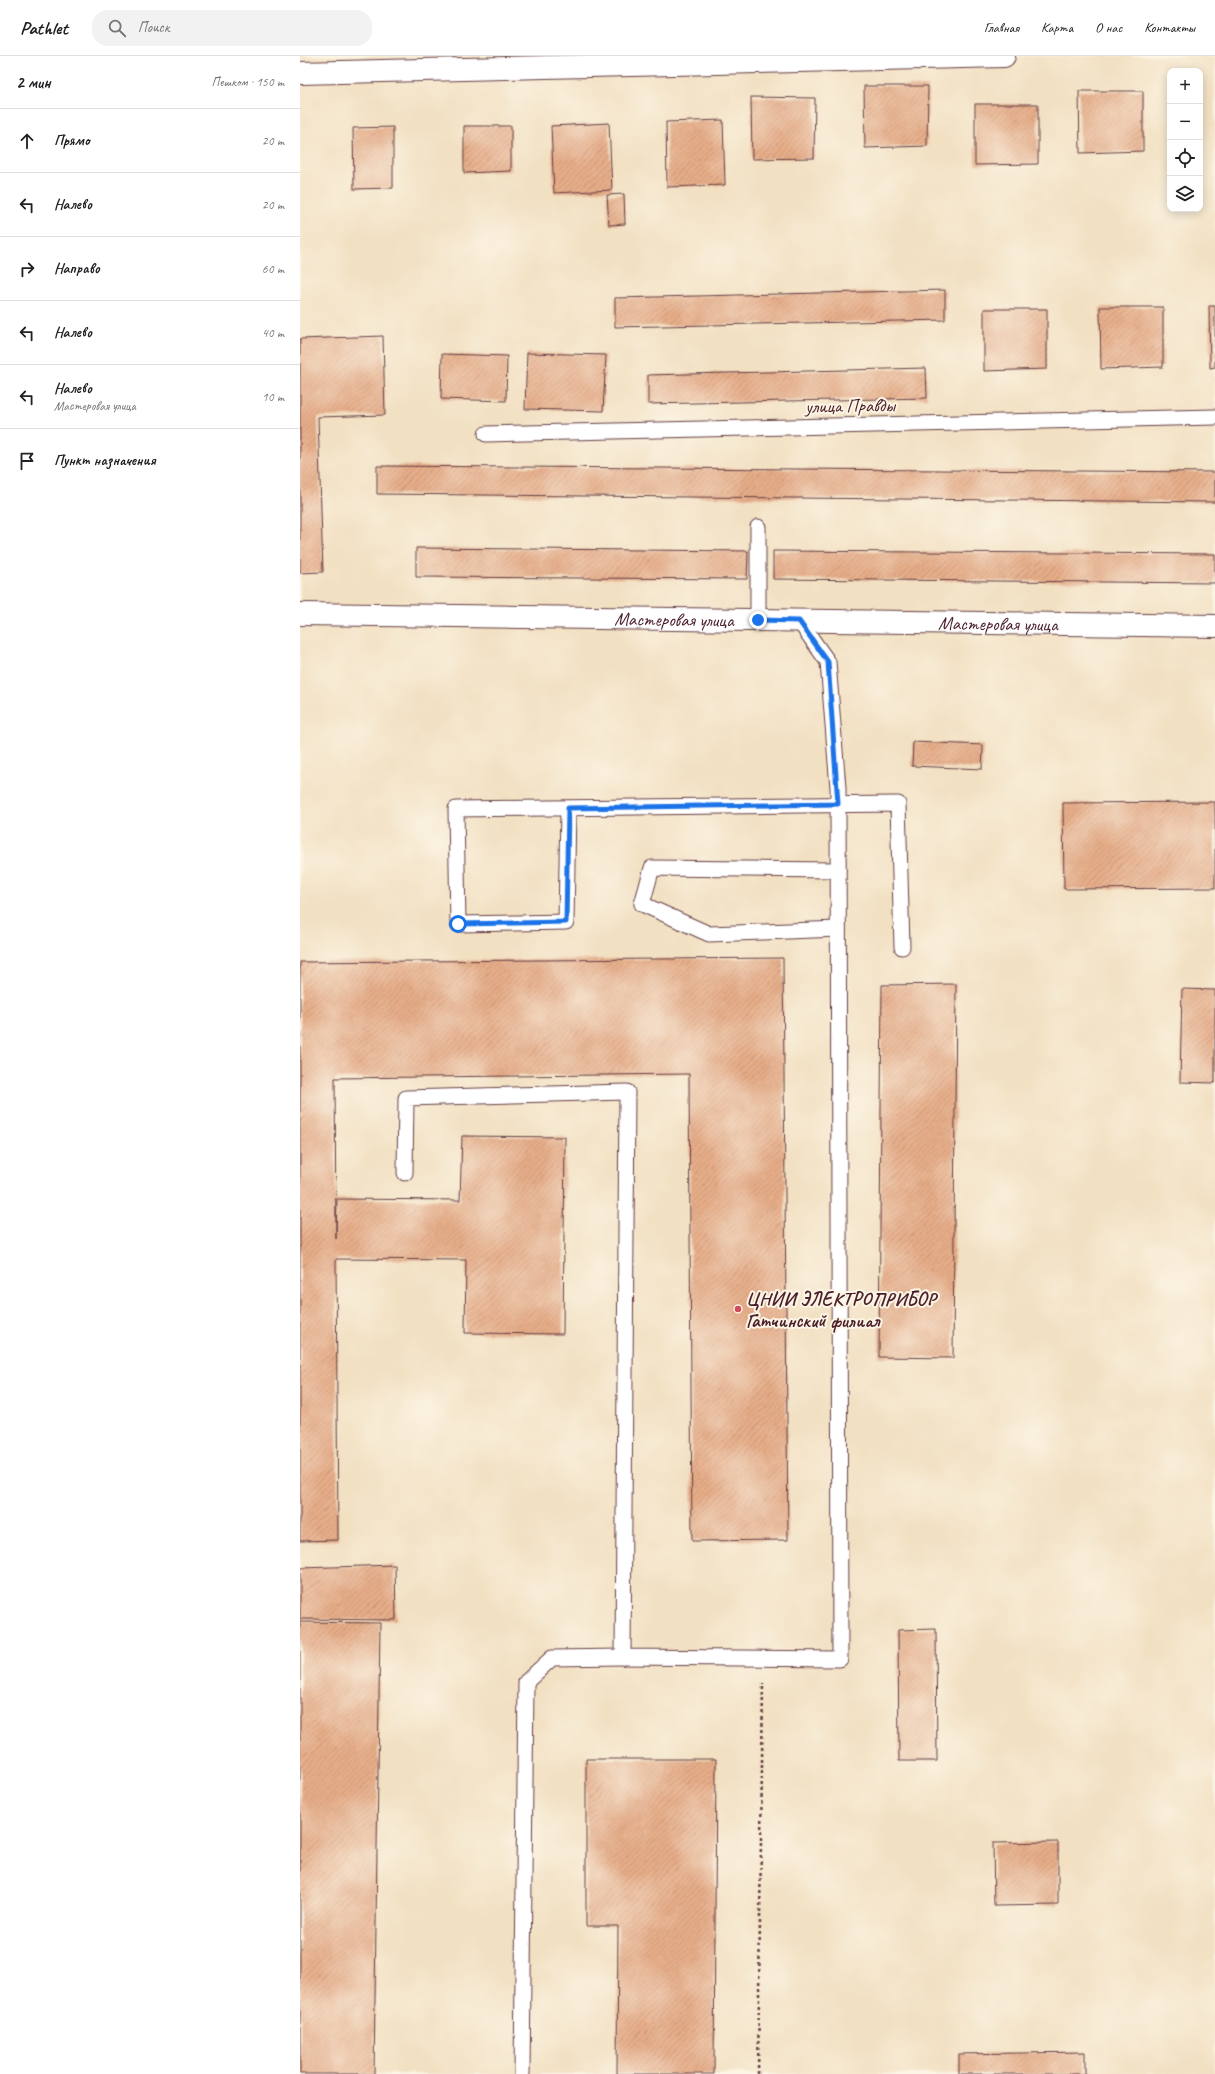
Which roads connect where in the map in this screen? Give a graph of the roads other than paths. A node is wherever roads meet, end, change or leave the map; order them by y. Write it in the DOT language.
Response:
graph roads {
  1 [pos="1004,56"];
  2 [pos="300,73"];
  3 [pos="1215,417"];
  4 [pos="486,434"];
  5 [pos="758,527"];
  6 [pos="300,614"];
  7 [pos="758,620"];
  8 [pos="799,621"];
  9 [pos="1215,626"];
  10 [pos="838,804"];
  11 [pos="568,808"];
  12 [pos="838,870"];
  13 [pos="838,929"];
  14 [pos="902,947"];
  15 [pos="405,1173"];
  16 [pos="623,1657"];
  17 [pos="522,2074"];
  1 -- 2 [label="street"];
  3 -- 4 [label="lane, улица Правды"];
  5 -- 7 [label="lane"];
  6 -- 7 [label="street, Мастеровая улица"];
  7 -- 8 [label="street, Мастеровая улица"];
  8 -- 9 [label="street, Мастеровая улица"];
  8 -- 10 [label="lane"];
  10 -- 11 [label="lane"];
  10 -- 12 [label="lane"];
  10 -- 14 [label="lane"];
  11 -- 11 [label="lane"];
  12 -- 13 [label="lane"];
  12 -- 13 [label="lane"];
  13 -- 16 [label="lane"];
  15 -- 16 [label="lane"];
  16 -- 17 [label="lane"];
}
